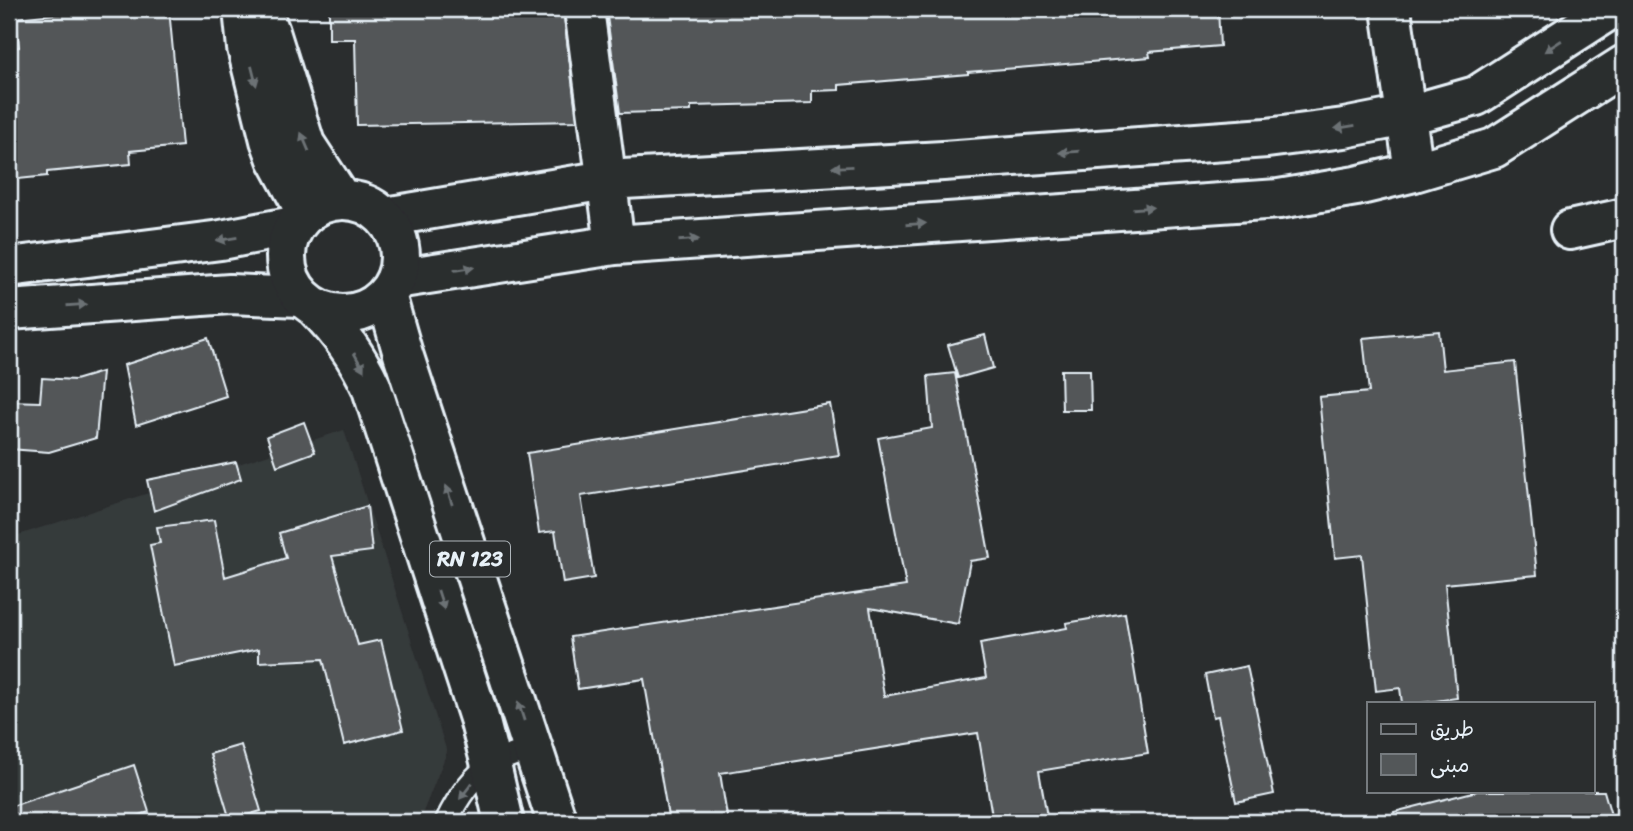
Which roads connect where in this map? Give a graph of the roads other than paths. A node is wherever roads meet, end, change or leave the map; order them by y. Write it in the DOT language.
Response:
graph roads {
  1 [pos="243,9"];
  2 [pos="261,9"];
  3 [pos="584,9"];
  4 [pos="1391,9"];
  5 [pos="1611,9"];
  6 [pos="1618,9"];
  7 [pos="1624,22"];
  8 [pos="1624,65"];
  9 [pos="1405,116"];
  10 [pos="1267,138"];
  11 [pos="1414,172"];
  12 [pos="606,180"];
  13 [pos="1279,198"];
  14 [pos="314,213"];
  15 [pos="384,217"];
  16 [pos="1624,218"];
  17 [pos="1570,230"];
  18 [pos="615,245"];
  19 [pos="9,267"];
  20 [pos="391,287"];
  21 [pos="309,303"];
  22 [pos="9,310"];
  23 [pos="533,748"];
  24 [pos="491,765"];
  25 [pos="446,822"];
  26 [pos="504,822"];
  27 [pos="558,822"];
  1 -- 14 [label="main road, one-way"];
  14 -- 2 [label="main road, one-way"];
  3 -- 12 [label="main road"];
  4 -- 9 [label="main road"];
  5 -- 9 [label="main road, one-way"];
  6 -- 7 [label="main road"];
  8 -- 11 [label="main road"];
  9 -- 10 [label="main road, one-way"];
  9 -- 11 [label="main road"];
  10 -- 12 [label="main road, one-way"];
  10 -- 13 [label="main road"];
  11 -- 13 [label="main road"];
  12 -- 15 [label="main road"];
  12 -- 18 [label="main road"];
  18 -- 13 [label="main road, one-way"];
  14 -- 15 [label="main road"];
  14 -- 19 [label="main road, one-way"];
  14 -- 21 [label="main road"];
  15 -- 20 [label="main road"];
  16 -- 17 [label="main road"];
  20 -- 18 [label="main road, one-way"];
  20 -- 21 [label="main road"];
  23 -- 20 [label="main road, RN 123, one-way"];
  22 -- 21 [label="main road, one-way"];
  21 -- 24 [label="main road, RN 123, one-way"];
  23 -- 24 [label="lane"];
  23 -- 27 [label="main road, RN 123"];
  24 -- 25 [label="lane, one-way"];
  24 -- 26 [label="main road, RN 123"];
}
